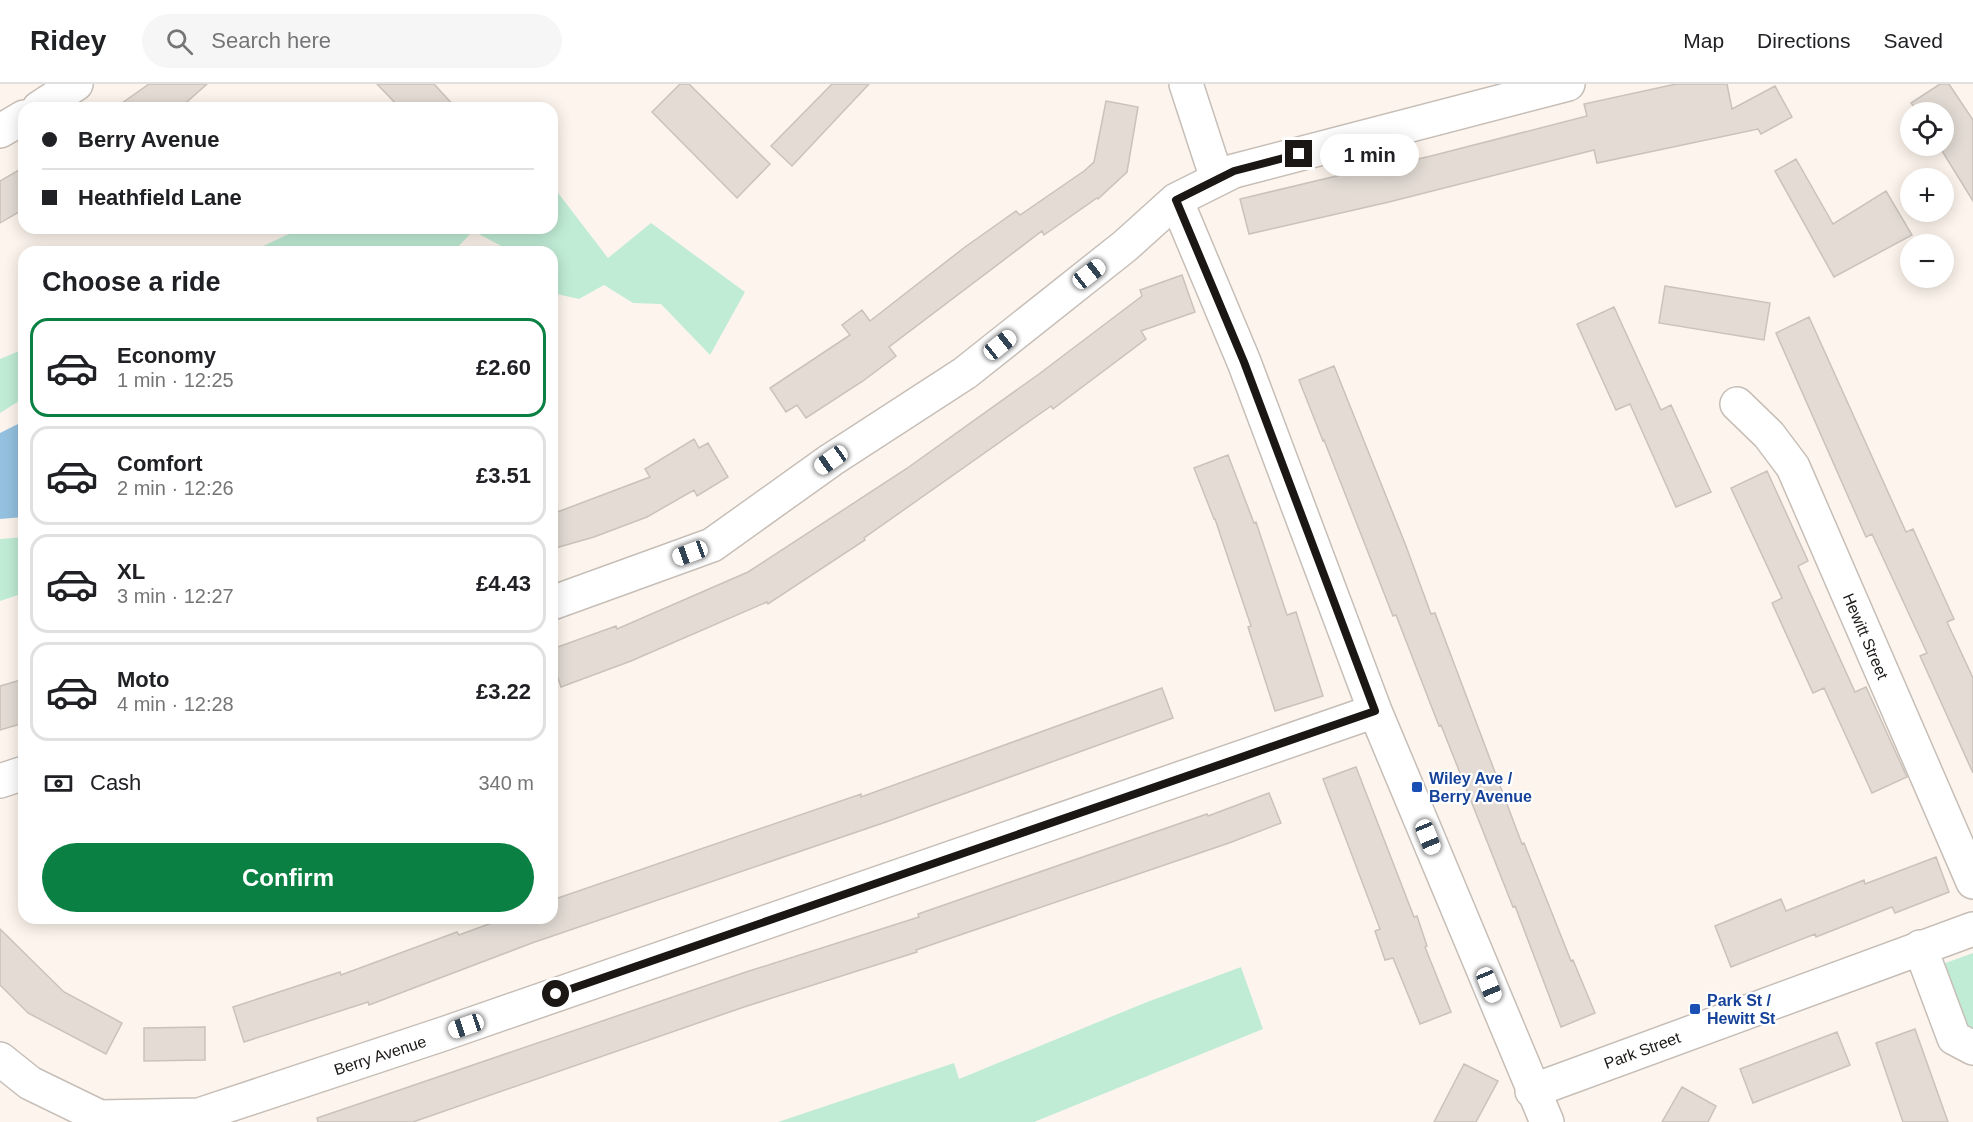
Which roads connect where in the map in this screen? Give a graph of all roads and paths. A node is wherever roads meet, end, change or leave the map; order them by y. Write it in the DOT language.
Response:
graph roads {
  1 [pos="76,84"];
  2 [pos="1186,84"];
  3 [pos="1546,86"];
  4 [pos="48,102"];
  5 [pos="18,120"];
  6 [pos="0,131"];
  7 [pos="1217,179"];
  8 [pos="1176,200"];
  9 [pos="1737,404"];
  10 [pos="558,601"];
  11 [pos="1375,711"];
  12 [pos="18,775"];
  13 [pos="0,781"];
  14 [pos="1973,882"];
  15 [pos="1973,929"];
  16 [pos="1920,947"];
  17 [pos="1973,1048"];
  18 [pos="0,1059"];
  19 [pos="1532,1090"];
  20 [pos="1547,1122"];
  1 -- 4 [label="street"];
  2 -- 7 [label="street"];
  3 -- 7 [label="street"];
  5 -- 6 [label="street"];
  7 -- 8 [label="street"];
  8 -- 10 [label="street"];
  8 -- 11 [label="street"];
  9 -- 14 [label="street, Hewitt Street"];
  11 -- 18 [label="street, Berry Avenue"];
  11 -- 19 [label="street"];
  12 -- 13 [label="street"];
  15 -- 16 [label="street, Park Street"];
  16 -- 17 [label="street"];
  16 -- 19 [label="street, Park Street"];
  19 -- 20 [label="street"];
}
